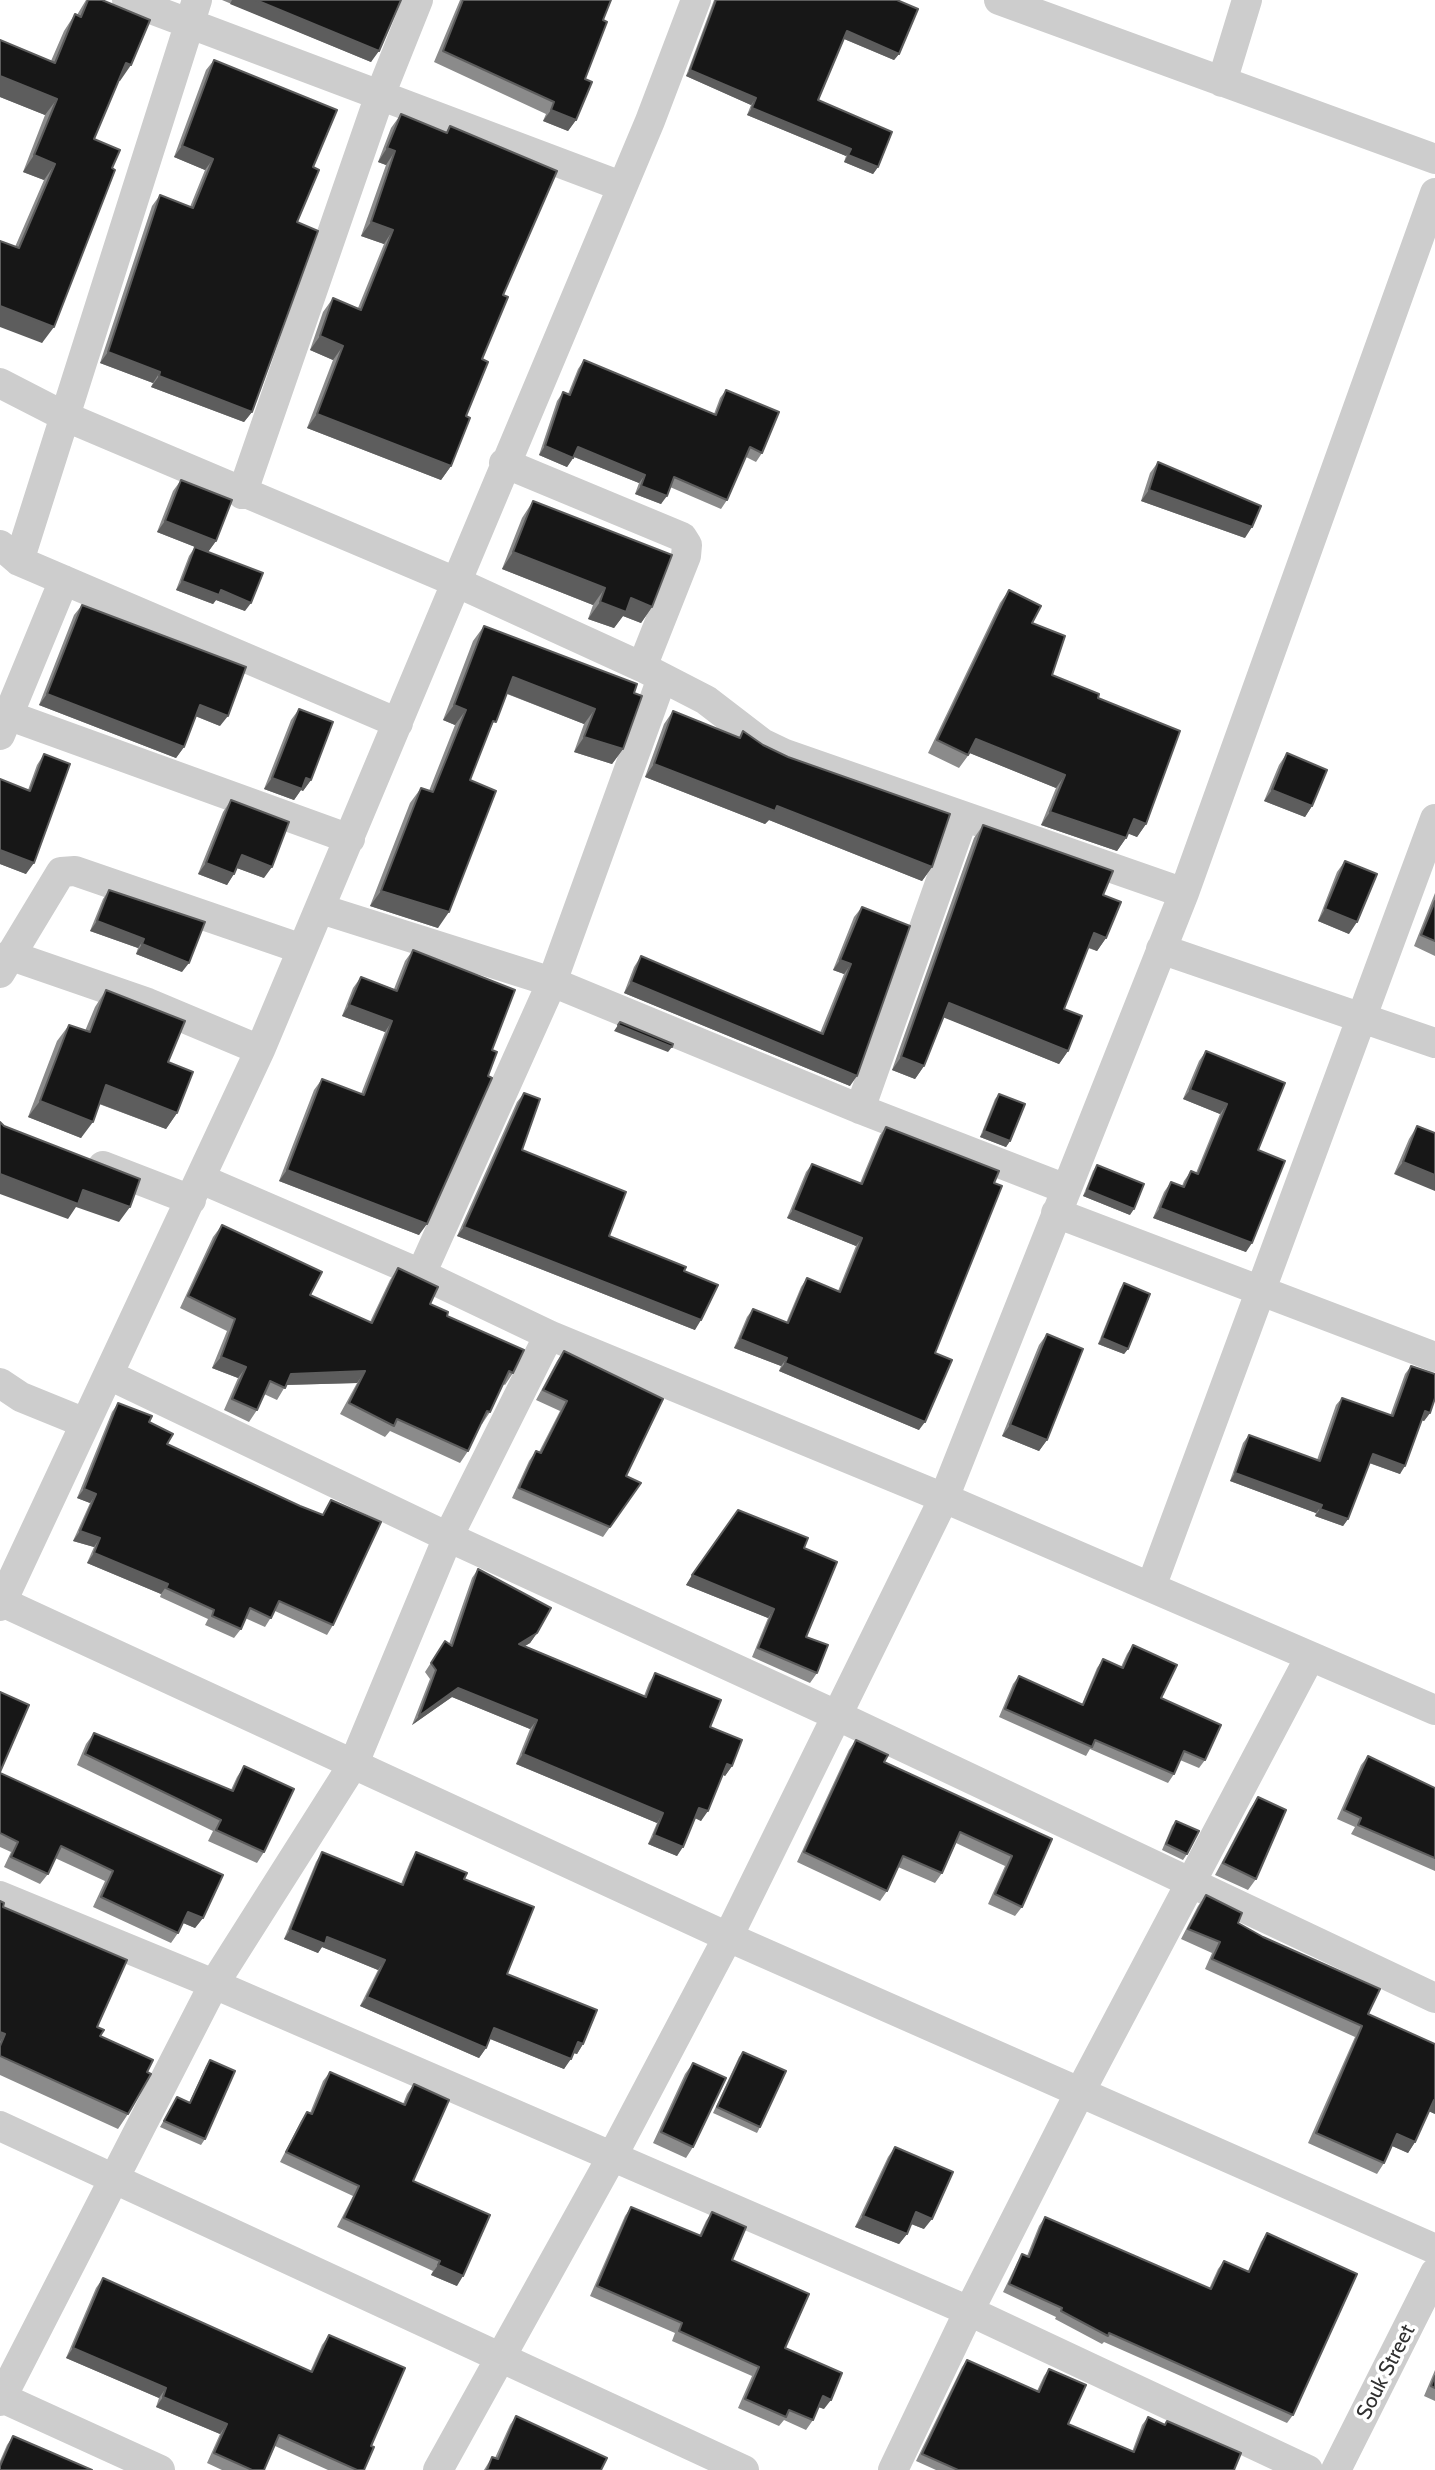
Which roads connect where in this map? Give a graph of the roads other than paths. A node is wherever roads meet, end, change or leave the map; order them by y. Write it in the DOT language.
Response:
graph roads {
  1 [pos="127,0"];
  2 [pos="418,0"];
  3 [pos="696,0"];
  4 [pos="999,0"];
  5 [pos="1247,0"];
  6 [pos="193,12"];
  7 [pos="1222,82"];
  8 [pos="380,95"];
  9 [pos="1435,159"];
  10 [pos="621,186"];
  11 [pos="1435,193"];
  12 [pos="0,383"];
  13 [pos="64,416"];
  14 [pos="504,463"];
  15 [pos="242,494"];
  16 [pos="9,553"];
  17 [pos="64,580"];
  18 [pos="456,582"];
  19 [pos="652,673"];
  20 [pos="398,723"];
  21 [pos="5,726"];
  22 [pos="963,818"];
  23 [pos="1435,819"];
  24 [pos="350,839"];
  25 [pos="1184,893"];
  26 [pos="321,909"];
  27 [pos="302,949"];
  28 [pos="1161,949"];
  29 [pos="4,964"];
  30 [pos="552,982"];
  31 [pos="1362,1016"];
  32 [pos="1435,1042"];
  33 [pos="260,1051"];
  34 [pos="860,1109"];
  35 [pos="76,1155"];
  36 [pos="196,1189"];
  37 [pos="1061,1201"];
  38 [pos="421,1274"];
  39 [pos="1261,1290"];
  40 [pos="549,1335"];
  41 [pos="1435,1356"];
  42 [pos="109,1375"];
  43 [pos="0,1383"];
  44 [pos="85,1423"];
  45 [pos="944,1498"];
  46 [pos="448,1538"];
  47 [pos="1151,1587"];
  48 [pos="1,1604"];
  49 [pos="1310,1657"];
  50 [pos="1435,1710"];
  51 [pos="836,1715"];
  52 [pos="354,1763"];
  53 [pos="1192,1882"];
  54 [pos="0,1896"];
  55 [pos="728,1937"];
  56 [pos="214,1984"];
  57 [pos="1435,1998"];
  58 [pos="1080,2092"];
  59 [pos="0,2126"];
  60 [pos="613,2155"];
  61 [pos="111,2179"];
  62 [pos="1435,2249"];
  63 [pos="1435,2273"];
  64 [pos="970,2311"];
  65 [pos="500,2358"];
  66 [pos="1,2398"];
  67 [pos="160,2470"];
  68 [pos="438,2470"];
  69 [pos="744,2470"];
  70 [pos="893,2470"];
  71 [pos="1308,2470"];
  72 [pos="1336,2470"];
  1 -- 6 [label="street"];
  2 -- 8 [label="street"];
  3 -- 10 [label="street"];
  4 -- 7 [label="street"];
  5 -- 7 [label="street"];
  6 -- 8 [label="street"];
  6 -- 13 [label="street"];
  7 -- 9 [label="street"];
  8 -- 10 [label="street"];
  8 -- 15 [label="street"];
  10 -- 14 [label="street"];
  11 -- 25 [label="street"];
  12 -- 13 [label="street"];
  13 -- 15 [label="street"];
  13 -- 16 [label="street"];
  14 -- 18 [label="street"];
  14 -- 19 [label="street"];
  15 -- 18 [label="street"];
  16 -- 17 [label="street"];
  17 -- 20 [label="street"];
  17 -- 21 [label="street"];
  18 -- 19 [label="street"];
  18 -- 20 [label="street"];
  19 -- 22 [label="street"];
  19 -- 30 [label="street"];
  20 -- 24 [label="street"];
  21 -- 24 [label="street"];
  22 -- 25 [label="street"];
  22 -- 34 [label="street"];
  23 -- 31 [label="street"];
  24 -- 26 [label="street"];
  25 -- 28 [label="street"];
  26 -- 27 [label="street"];
  26 -- 30 [label="street"];
  27 -- 29 [label="street"];
  27 -- 33 [label="street"];
  28 -- 31 [label="street"];
  28 -- 37 [label="street"];
  29 -- 33 [label="street"];
  30 -- 34 [label="street"];
  30 -- 38 [label="street"];
  31 -- 32 [label="street"];
  31 -- 39 [label="street"];
  33 -- 36 [label="street"];
  34 -- 37 [label="street"];
  35 -- 36 [label="street"];
  36 -- 38 [label="street"];
  36 -- 42 [label="street"];
  37 -- 39 [label="street"];
  37 -- 45 [label="street"];
  38 -- 40 [label="street"];
  39 -- 41 [label="street"];
  39 -- 47 [label="street"];
  40 -- 45 [label="street"];
  40 -- 46 [label="street"];
  42 -- 44 [label="street"];
  42 -- 46 [label="street"];
  43 -- 44 [label="street"];
  44 -- 48 [label="street"];
  45 -- 47 [label="street"];
  45 -- 51 [label="street"];
  46 -- 51 [label="street"];
  46 -- 52 [label="street"];
  47 -- 49 [label="street"];
  48 -- 52 [label="street"];
  49 -- 50 [label="street"];
  49 -- 53 [label="street"];
  51 -- 53 [label="street"];
  51 -- 55 [label="street"];
  52 -- 55 [label="street"];
  52 -- 56 [label="street"];
  53 -- 57 [label="street"];
  53 -- 58 [label="street"];
  54 -- 56 [label="street"];
  55 -- 58 [label="street"];
  55 -- 60 [label="street"];
  56 -- 60 [label="street"];
  56 -- 61 [label="street"];
  58 -- 62 [label="street"];
  58 -- 64 [label="street"];
  59 -- 61 [label="street"];
  60 -- 64 [label="street"];
  60 -- 65 [label="street"];
  61 -- 65 [label="street"];
  61 -- 66 [label="street"];
  63 -- 72 [label="street, Souk Street"];
  64 -- 70 [label="street"];
  64 -- 71 [label="street"];
  65 -- 68 [label="street"];
  65 -- 69 [label="street"];
  66 -- 67 [label="street"];
}
